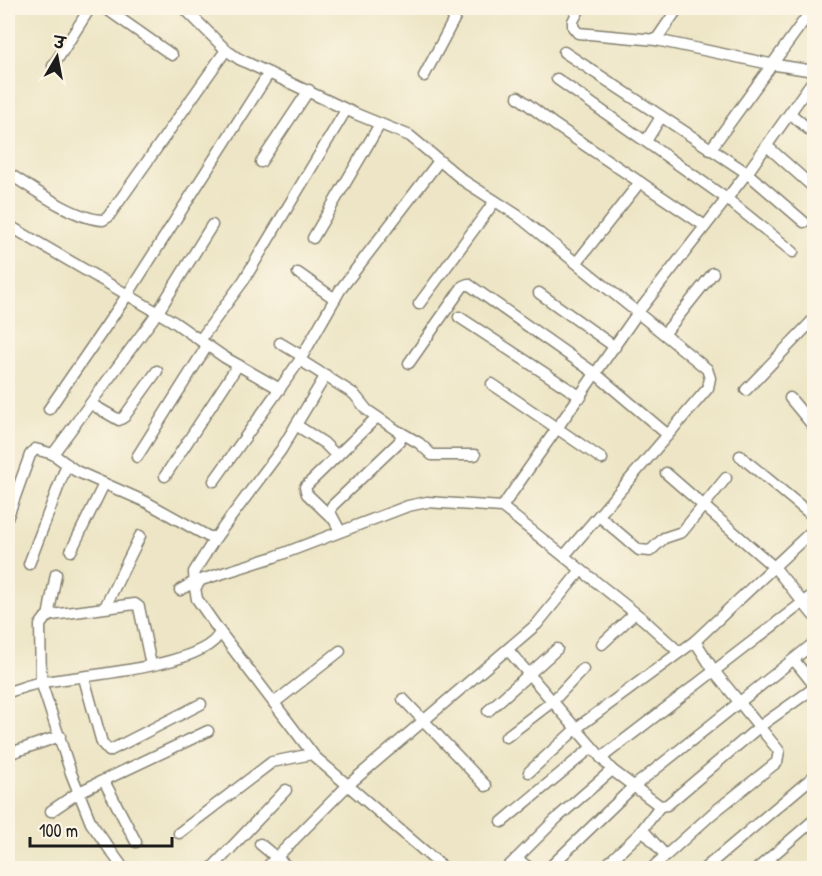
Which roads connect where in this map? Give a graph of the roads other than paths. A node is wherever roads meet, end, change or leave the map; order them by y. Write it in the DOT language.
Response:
graph roads {
  1 [pos="90,8"];
  2 [pos="105,8"];
  3 [pos="184,8"];
  4 [pos="460,8"];
  5 [pos="580,8"];
  6 [pos="678,8"];
  7 [pos="813,8"];
  8 [pos="656,40"];
  9 [pos="226,50"];
  10 [pos="564,52"];
  11 [pos="172,55"];
  12 [pos="770,64"];
  13 [pos="53,66"];
  14 [pos="814,71"];
  15 [pos="269,73"];
  16 [pos="424,76"];
  17 [pos="557,79"];
  18 [pos="814,79"];
  19 [pos="309,90"];
  20 [pos="518,97"];
  21 [pos="346,110"];
  22 [pos="791,114"];
  23 [pos="661,117"];
  24 [pos="380,124"];
  25 [pos="814,134"];
  26 [pos="646,141"];
  27 [pos="767,146"];
  28 [pos="710,150"];
  29 [pos="439,161"];
  30 [pos="261,162"];
  31 [pos="8,173"];
  32 [pos="747,173"];
  33 [pos="640,182"];
  34 [pos="814,188"];
  35 [pos="727,199"];
  36 [pos="495,201"];
  37 [pos="804,222"];
  38 [pos="8,225"];
  39 [pos="212,225"];
  40 [pos="705,226"];
  41 [pos="313,238"];
  42 [pos="793,252"];
  43 [pos="578,262"];
  44 [pos="298,273"];
  45 [pos="713,273"];
  46 [pos="539,293"];
  47 [pos="128,294"];
  48 [pos="335,299"];
  49 [pos="419,304"];
  50 [pos="639,311"];
  51 [pos="158,312"];
  52 [pos="459,317"];
  53 [pos="814,319"];
  54 [pos="665,333"];
  55 [pos="203,343"];
  56 [pos="280,343"];
  57 [pos="615,347"];
  58 [pos="301,358"];
  59 [pos="409,363"];
  60 [pos="238,365"];
  61 [pos="157,371"];
  62 [pos="596,374"];
  63 [pos="326,375"];
  64 [pos="492,384"];
  65 [pos="280,389"];
  66 [pos="746,390"];
  67 [pos="580,397"];
  68 [pos="789,398"];
  69 [pos="91,404"];
  70 [pos="49,409"];
  71 [pos="377,417"];
  72 [pos="296,425"];
  73 [pos="558,427"];
  74 [pos="814,427"];
  75 [pos="400,432"];
  76 [pos="668,435"];
  77 [pos="53,454"];
  78 [pos="476,454"];
  79 [pos="338,456"];
  80 [pos="740,456"];
  81 [pos="137,457"];
  82 [pos="602,459"];
  83 [pos="67,464"];
  84 [pos="666,473"];
  85 [pos="165,476"];
  86 [pos="726,478"];
  87 [pos="214,481"];
  88 [pos="104,484"];
  89 [pos="704,506"];
  90 [pos="502,507"];
  91 [pos="8,516"];
  92 [pos="599,516"];
  93 [pos="814,517"];
  94 [pos="332,518"];
  95 [pos="814,529"];
  96 [pos="340,531"];
  97 [pos="140,536"];
  98 [pos="216,537"];
  99 [pos="71,551"];
  100 [pos="564,556"];
  101 [pos="29,564"];
  102 [pos="776,568"];
  103 [pos="581,570"];
  104 [pos="56,574"];
  105 [pos="194,585"];
  106 [pos="180,590"];
  107 [pos="814,594"];
  108 [pos="803,603"];
  109 [pos="105,607"];
  110 [pos="635,613"];
  111 [pos="48,616"];
  112 [pos="814,616"];
  113 [pos="220,632"];
  114 [pos="695,641"];
  115 [pos="814,643"];
  116 [pos="602,644"];
  117 [pos="557,649"];
  118 [pos="508,650"];
  119 [pos="340,651"];
  120 [pos="679,652"];
  121 [pos="794,660"];
  122 [pos="151,665"];
  123 [pos="583,669"];
  124 [pos="714,671"];
  125 [pos="532,674"];
  126 [pos="84,678"];
  127 [pos="41,682"];
  128 [pos="814,687"];
  129 [pos="8,692"];
  130 [pos="403,699"];
  131 [pos="554,701"];
  132 [pos="738,702"];
  133 [pos="274,703"];
  134 [pos="201,704"];
  135 [pos="488,711"];
  136 [pos="425,722"];
  137 [pos="578,727"];
  138 [pos="759,727"];
  139 [pos="208,731"];
  140 [pos="60,736"];
  141 [pos="506,737"];
  142 [pos="591,747"];
  143 [pos="8,754"];
  144 [pos="312,754"];
  145 [pos="601,758"];
  146 [pos="612,770"];
  147 [pos="529,772"];
  148 [pos="814,776"];
  149 [pos="104,782"];
  150 [pos="347,786"];
  151 [pos="486,786"];
  152 [pos="633,787"];
  153 [pos="286,790"];
  154 [pos="79,792"];
  155 [pos="660,806"];
  156 [pos="51,811"];
  157 [pos="814,820"];
  158 [pos="502,822"];
  159 [pos="643,830"];
  160 [pos="178,833"];
  161 [pos="136,842"];
  162 [pos="260,844"];
  163 [pos="665,855"];
  164 [pos="276,859"];
  165 [pos="516,859"];
  166 [pos="123,868"];
  167 [pos="212,868"];
  168 [pos="266,868"];
  169 [pos="289,868"];
  170 [pos="444,868"];
  171 [pos="507,868"];
  172 [pos="530,868"];
  173 [pos="549,868"];
  174 [pos="603,868"];
  175 [pos="652,868"];
  176 [pos="705,868"];
  177 [pos="758,868"];
  1 -- 13 [label="street"];
  2 -- 11 [label="street"];
  3 -- 9 [label="street"];
  4 -- 16 [label="street"];
  5 -- 8 [label="street"];
  6 -- 8 [label="street"];
  7 -- 12 [label="street"];
  8 -- 12 [label="street"];
  9 -- 15 [label="street"];
  9 -- 31 [label="street"];
  10 -- 23 [label="street"];
  12 -- 14 [label="street"];
  12 -- 28 [label="street"];
  15 -- 19 [label="street"];
  15 -- 47 [label="street"];
  17 -- 26 [label="street"];
  18 -- 22 [label="street"];
  19 -- 21 [label="street"];
  19 -- 30 [label="street"];
  20 -- 33 [label="street"];
  21 -- 24 [label="street"];
  21 -- 55 [label="street"];
  22 -- 25 [label="street"];
  22 -- 27 [label="street"];
  23 -- 26 [label="street"];
  23 -- 28 [label="street"];
  24 -- 29 [label="street"];
  24 -- 41 [label="street"];
  26 -- 35 [label="street"];
  27 -- 32 [label="street"];
  27 -- 34 [label="street"];
  28 -- 32 [label="street"];
  29 -- 36 [label="street"];
  29 -- 48 [label="street"];
  32 -- 35 [label="street"];
  32 -- 37 [label="street"];
  33 -- 40 [label="street"];
  33 -- 43 [label="street"];
  35 -- 40 [label="street"];
  35 -- 42 [label="street"];
  36 -- 43 [label="street"];
  36 -- 49 [label="street"];
  38 -- 47 [label="street"];
  39 -- 51 [label="street"];
  40 -- 50 [label="street"];
  43 -- 50 [label="street"];
  44 -- 48 [label="street"];
  45 -- 54 [label="street"];
  46 -- 57 [label="street"];
  47 -- 51 [label="street"];
  47 -- 70 [label="street"];
  48 -- 58 [label="street"];
  50 -- 54 [label="street"];
  50 -- 57 [label="street"];
  51 -- 55 [label="street"];
  51 -- 69 [label="street"];
  52 -- 67 [label="street"];
  53 -- 66 [label="street"];
  54 -- 76 [label="street"];
  55 -- 60 [label="street"];
  55 -- 81 [label="street"];
  56 -- 58 [label="street"];
  57 -- 62 [label="street"];
  58 -- 63 [label="street"];
  58 -- 65 [label="street"];
  59 -- 62 [label="street"];
  60 -- 65 [label="street"];
  60 -- 85 [label="street"];
  61 -- 69 [label="street"];
  62 -- 67 [label="street"];
  62 -- 76 [label="street"];
  63 -- 71 [label="street"];
  63 -- 72 [label="street"];
  64 -- 73 [label="street"];
  65 -- 87 [label="street"];
  67 -- 73 [label="street"];
  68 -- 74 [label="street"];
  69 -- 77 [label="street"];
  71 -- 75 [label="street"];
  71 -- 79 [label="street"];
  72 -- 79 [label="street"];
  72 -- 98 [label="street"];
  73 -- 82 [label="street"];
  73 -- 90 [label="street"];
  75 -- 78 [label="street"];
  75 -- 94 [label="street"];
  76 -- 92 [label="street"];
  77 -- 83 [label="street"];
  77 -- 91 [label="street"];
  79 -- 94 [label="street"];
  80 -- 93 [label="street"];
  83 -- 88 [label="street"];
  83 -- 101 [label="street"];
  84 -- 89 [label="street"];
  86 -- 89 [label="street"];
  88 -- 98 [label="street"];
  88 -- 99 [label="street"];
  89 -- 92 [label="street"];
  89 -- 102 [label="street"];
  90 -- 96 [label="street"];
  90 -- 100 [label="street"];
  92 -- 100 [label="street"];
  94 -- 96 [label="street"];
  95 -- 102 [label="street"];
  96 -- 105 [label="street"];
  97 -- 109 [label="street"];
  98 -- 105 [label="street"];
  100 -- 103 [label="street"];
  102 -- 108 [label="street"];
  102 -- 114 [label="street"];
  103 -- 110 [label="street"];
  103 -- 118 [label="street"];
  104 -- 111 [label="street"];
  105 -- 106 [label="street"];
  105 -- 113 [label="street"];
  107 -- 108 [label="street"];
  108 -- 112 [label="street"];
  108 -- 124 [label="street"];
  109 -- 111 [label="street"];
  109 -- 122 [label="street"];
  110 -- 116 [label="street"];
  110 -- 120 [label="street"];
  111 -- 127 [label="street"];
  113 -- 122 [label="street"];
  113 -- 133 [label="street"];
  114 -- 120 [label="street"];
  114 -- 124 [label="street"];
  115 -- 121 [label="street"];
  117 -- 125 [label="street"];
  118 -- 125 [label="street"];
  118 -- 136 [label="street"];
  119 -- 133 [label="street"];
  120 -- 137 [label="street"];
  121 -- 128 [label="street"];
  121 -- 132 [label="street"];
  122 -- 126 [label="street"];
  123 -- 131 [label="street"];
  124 -- 132 [label="street"];
  124 -- 145 [label="street"];
  125 -- 131 [label="street"];
  125 -- 135 [label="street"];
  126 -- 127 [label="street"];
  126 -- 134 [label="street"];
  127 -- 129 [label="street"];
  127 -- 140 [label="street"];
  128 -- 138 [label="street"];
  130 -- 136 [label="street"];
  131 -- 137 [label="street"];
  131 -- 141 [label="street"];
  132 -- 138 [label="street"];
  132 -- 152 [label="street"];
  133 -- 144 [label="street"];
  136 -- 150 [label="street"];
  136 -- 151 [label="street"];
  137 -- 142 [label="street"];
  137 -- 147 [label="street"];
  138 -- 155 [label="street"];
  138 -- 163 [label="street"];
  139 -- 149 [label="street"];
  140 -- 143 [label="street"];
  140 -- 154 [label="street"];
  142 -- 145 [label="street"];
  142 -- 158 [label="street"];
  144 -- 150 [label="street"];
  144 -- 160 [label="street"];
  145 -- 146 [label="street"];
  146 -- 152 [label="street"];
  146 -- 165 [label="street"];
  148 -- 176 [label="street"];
  149 -- 154 [label="street"];
  149 -- 161 [label="street"];
  150 -- 164 [label="street"];
  150 -- 170 [label="street"];
  152 -- 155 [label="street"];
  152 -- 173 [label="street"];
  153 -- 167 [label="street"];
  154 -- 156 [label="street"];
  154 -- 166 [label="street"];
  155 -- 159 [label="street"];
  157 -- 177 [label="street"];
  159 -- 163 [label="street"];
  159 -- 174 [label="street"];
  162 -- 164 [label="street"];
  163 -- 175 [label="street"];
  164 -- 168 [label="street"];
  164 -- 169 [label="street"];
  165 -- 171 [label="street"];
  165 -- 172 [label="street"];
}
